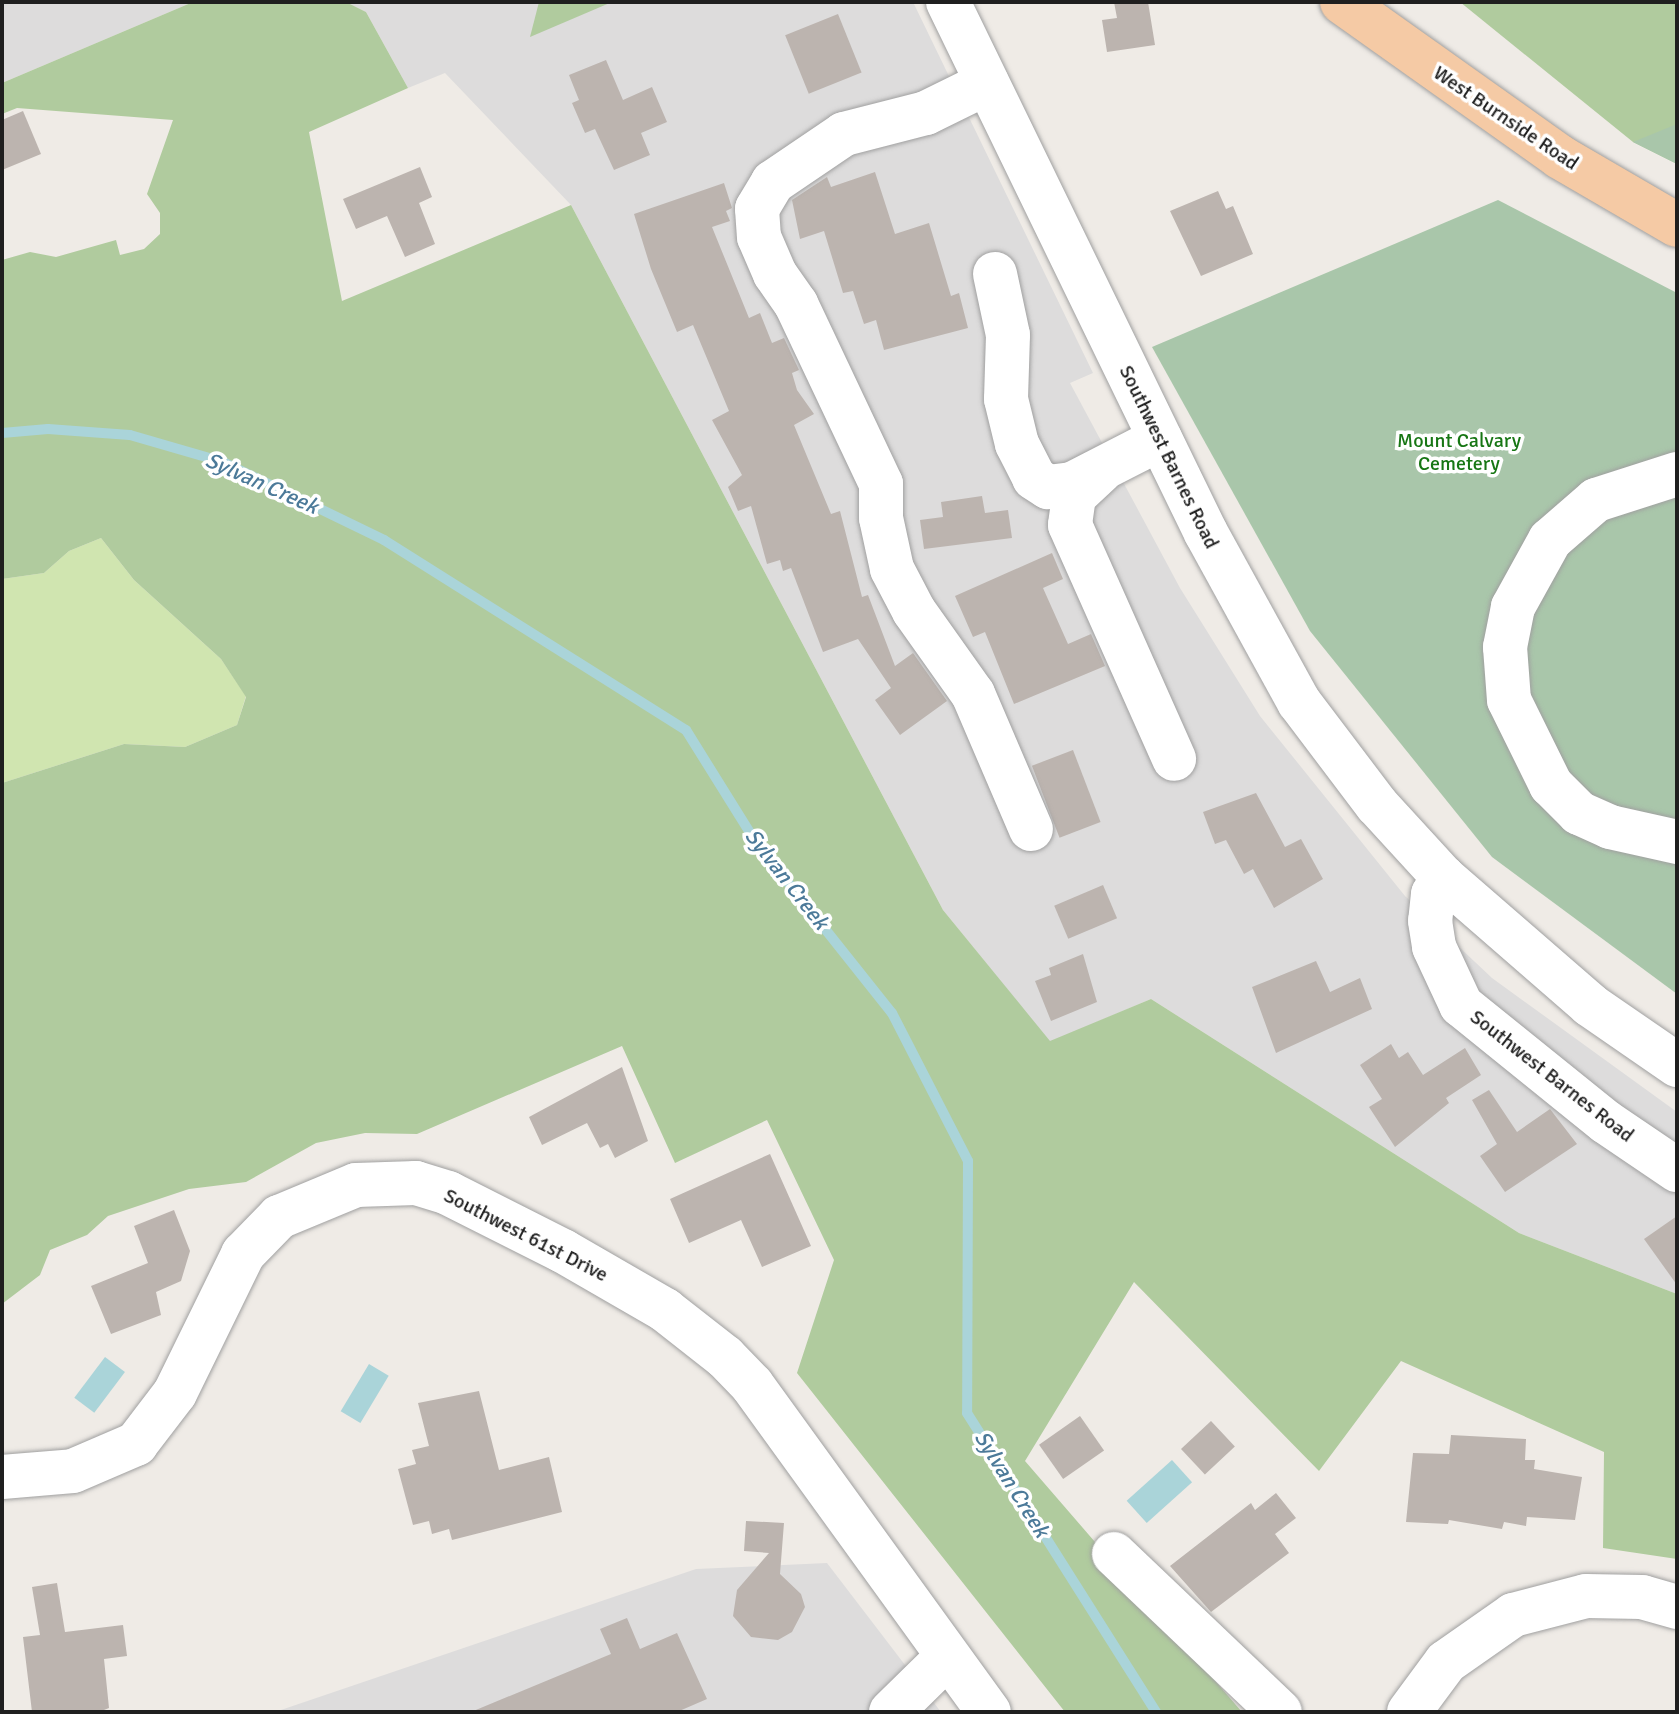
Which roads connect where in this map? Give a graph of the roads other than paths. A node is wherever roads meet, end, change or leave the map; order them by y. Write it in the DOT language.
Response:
graph roads {
  1 [pos="948,2"];
  2 [pos="1342,2"];
  3 [pos="987,83"];
  4 [pos="1677,225"];
  5 [pos="995,274"];
  6 [pos="1160,439"];
  7 [pos="1101,471"];
  8 [pos="1677,474"];
  9 [pos="1174,759"];
  10 [pos="1031,829"];
  11 [pos="1677,842"];
  12 [pos="1443,877"];
  13 [pos="1677,1065"];
  14 [pos="1677,1170"];
  15 [pos="2,1477"];
  16 [pos="1114,1554"];
  17 [pos="1677,1607"];
  18 [pos="947,1657"];
  19 [pos="891,1712"];
  20 [pos="989,1712"];
  21 [pos="1280,1712"];
  22 [pos="1409,1712"];
  1 -- 3 [label="street, Southwest Barnes Road"];
  2 -- 4 [label="main road, West Burnside Road"];
  3 -- 6 [label="street, Southwest Barnes Road"];
  3 -- 10 [label="street"];
  5 -- 7 [label="street"];
  6 -- 7 [label="street"];
  6 -- 12 [label="street, Southwest Barnes Road"];
  7 -- 9 [label="street"];
  8 -- 11 [label="street"];
  12 -- 13 [label="street, Southwest Barnes Road"];
  12 -- 14 [label="street, Southwest Barnes Road"];
  15 -- 18 [label="street, Southwest 61st Drive"];
  16 -- 21 [label="street"];
  17 -- 22 [label="street"];
  18 -- 19 [label="street"];
  18 -- 20 [label="street, Southwest 61st Drive"];
}
